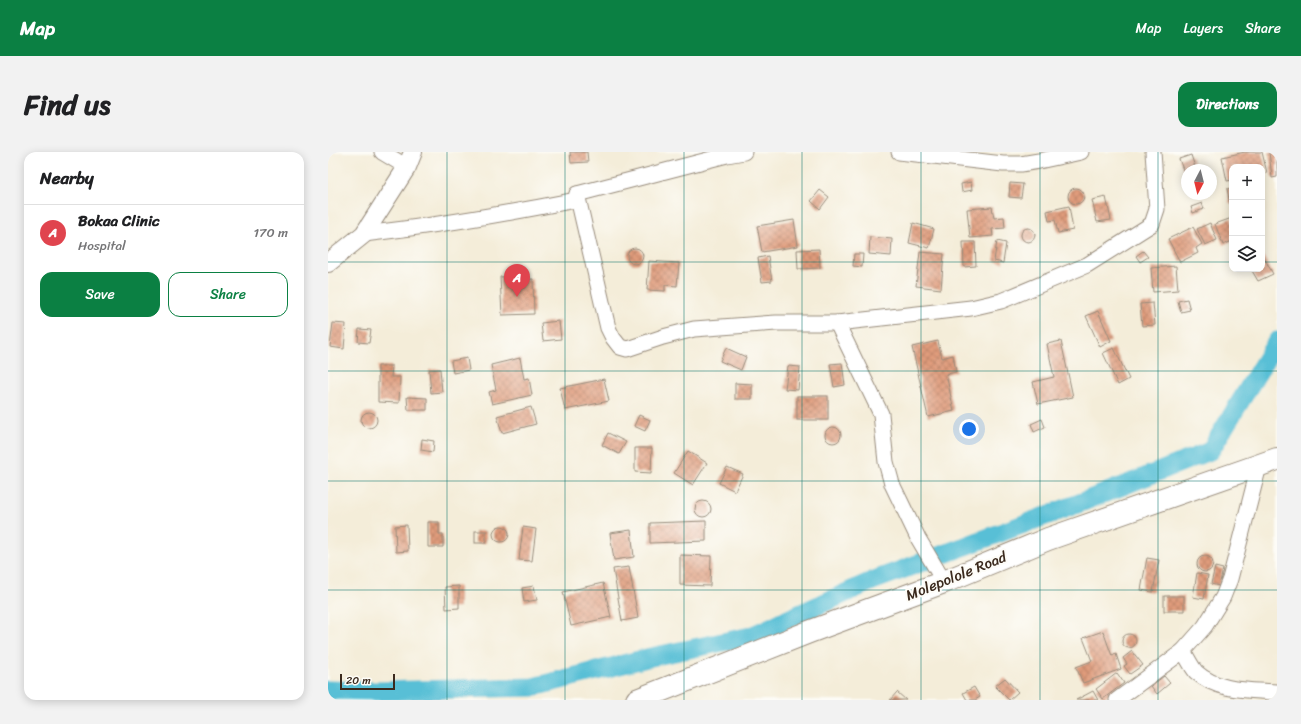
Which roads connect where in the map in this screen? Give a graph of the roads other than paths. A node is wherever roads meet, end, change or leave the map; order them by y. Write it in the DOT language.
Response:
graph roads {
  1 [pos="382,152"];
  2 [pos="744,152"];
  3 [pos="900,152"];
  4 [pos="1081,152"];
  5 [pos="1152,152"];
  6 [pos="410,159"];
  7 [pos="577,194"];
  8 [pos="364,234"];
  9 [pos="328,263"];
  10 [pos="837,323"];
  11 [pos="1268,462"];
  12 [pos="944,582"];
  13 [pos="1183,651"];
  14 [pos="1277,692"];
  15 [pos="637,700"];
  16 [pos="1117,700"];
  1 -- 6 [label="street"];
  2 -- 7 [label="street"];
  3 -- 4 [label="street"];
  5 -- 10 [label="street"];
  6 -- 8 [label="street"];
  7 -- 8 [label="street"];
  7 -- 10 [label="street"];
  8 -- 9 [label="street"];
  10 -- 12 [label="street"];
  11 -- 12 [label="main road, Molepolole Road"];
  11 -- 13 [label="street"];
  12 -- 15 [label="main road, Molepolole Road"];
  13 -- 14 [label="street"];
  13 -- 16 [label="street"];
}
